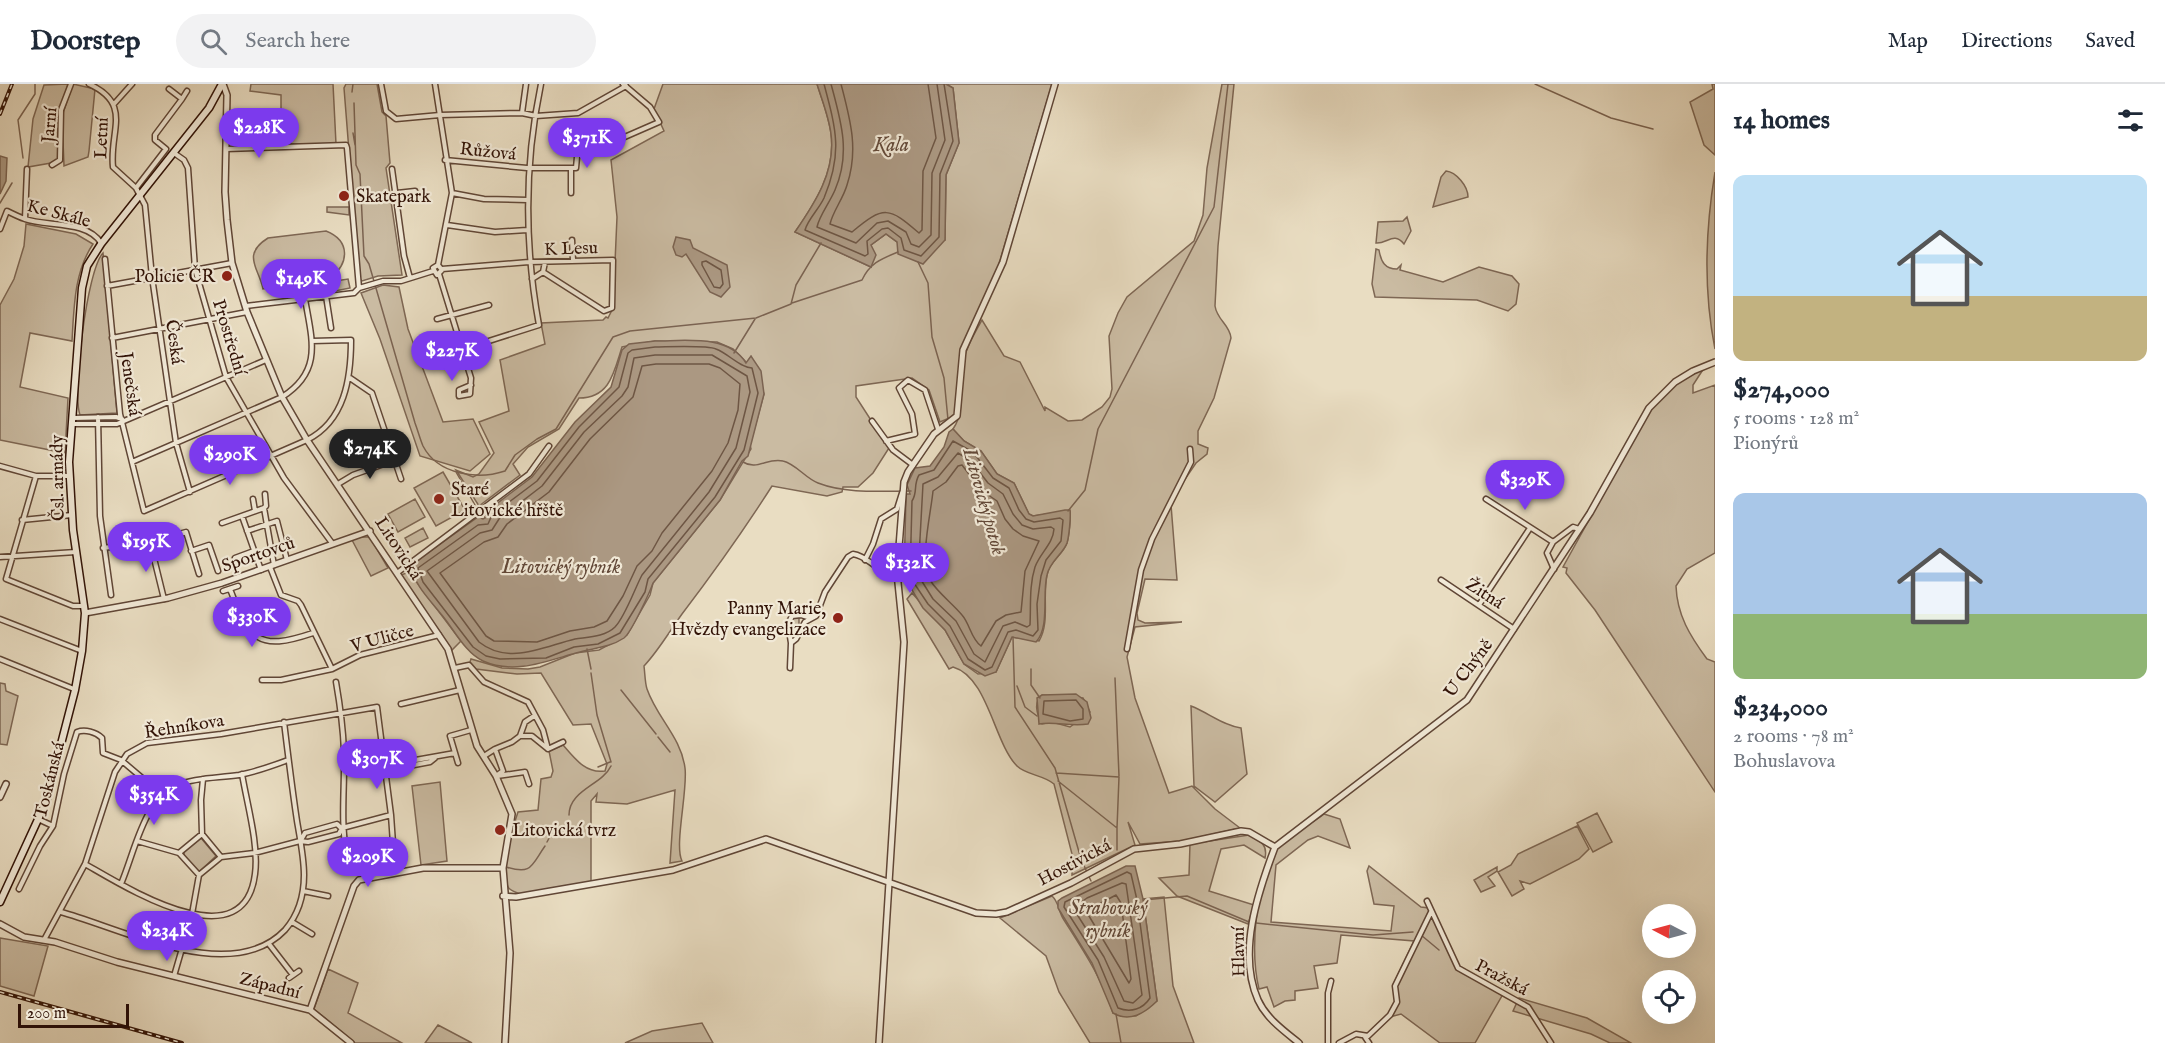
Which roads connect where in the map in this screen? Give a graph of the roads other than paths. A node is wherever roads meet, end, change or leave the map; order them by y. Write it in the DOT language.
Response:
graph roads {
  1 [pos="71,84"];
  2 [pos="89,84"];
  3 [pos="132,84"];
  4 [pos="222,84"];
  5 [pos="381,84"];
  6 [pos="435,84"];
  7 [pos="526,84"];
  8 [pos="541,84"];
  9 [pos="1055,84"];
  10 [pos="625,85"];
  11 [pos="169,89"];
  12 [pos="187,91"];
  13 [pos="215,98"];
  14 [pos="182,99"];
  15 [pos="227,100"];
  16 [pos="114,104"];
  17 [pos="522,113"];
  18 [pos="440,115"];
  19 [pos="536,116"];
  20 [pos="225,149"];
  21 [pos="174,153"];
  22 [pos="446,160"];
  23 [pos="52,165"];
  24 [pos="527,168"];
  25 [pos="571,168"];
  26 [pos="27,169"];
  27 [pos="392,169"];
  28 [pos="136,188"];
  29 [pos="415,191"];
  30 [pos="397,193"];
  31 [pos="452,193"];
  32 [pos="571,193"];
  33 [pos="141,194"];
  34 [pos="527,200"];
  35 [pos="25,219"];
  36 [pos="447,225"];
  37 [pos="0,229"];
  38 [pos="527,230"];
  39 [pos="572,240"];
  40 [pos="101,243"];
  41 [pos="105,259"];
  42 [pos="573,260"];
  43 [pos="530,262"];
  44 [pos="545,262"];
  45 [pos="232,263"];
  46 [pos="438,265"];
  47 [pos="195,269"];
  48 [pos="442,269"];
  49 [pos="433,271"];
  50 [pos="543,272"];
  51 [pos="439,274"];
  52 [pos="152,277"];
  53 [pos="410,278"];
  54 [pos="532,279"];
  55 [pos="107,286"];
  56 [pos="359,288"];
  57 [pos="326,296"];
  58 [pos="305,299"];
  59 [pos="489,305"];
  60 [pos="246,309"];
  61 [pos="452,314"];
  62 [pos="210,319"];
  63 [pos="436,319"];
  64 [pos="331,328"];
  65 [pos="159,329"];
  66 [pos="112,338"];
  67 [pos="312,341"];
  68 [pos="463,349"];
  69 [pos="448,354"];
  70 [pos="266,360"];
  71 [pos="1715,362"];
  72 [pos="226,377"];
  73 [pos="350,378"];
  74 [pos="471,385"];
  75 [pos="282,397"];
  76 [pos="170,401"];
  77 [pos="246,413"];
  78 [pos="98,417"];
  79 [pos="122,420"];
  80 [pos="72,421"];
  81 [pos="872,421"];
  82 [pos="99,425"];
  83 [pos="938,429"];
  84 [pos="307,440"];
  85 [pos="886,441"];
  86 [pos="176,443"];
  87 [pos="549,446"];
  88 [pos="1190,449"];
  89 [pos="272,456"];
  90 [pos="395,460"];
  91 [pos="132,462"];
  92 [pos="914,465"];
  93 [pos="0,466"];
  94 [pos="36,476"];
  95 [pos="69,476"];
  96 [pos="401,479"];
  97 [pos="338,484"];
  98 [pos="190,492"];
  99 [pos="903,493"];
  100 [pos="264,494"];
  101 [pos="253,499"];
  102 [pos="1486,499"];
  103 [pos="264,508"];
  104 [pos="255,511"];
  105 [pos="72,515"];
  106 [pos="242,516"];
  107 [pos="22,520"];
  108 [pos="222,523"];
  109 [pos="266,524"];
  110 [pos="1530,528"];
  111 [pos="1579,530"];
  112 [pos="247,531"];
  113 [pos="370,531"];
  114 [pos="150,542"];
  115 [pos="1553,542"];
  116 [pos="332,543"];
  117 [pos="103,548"];
  118 [pos="191,550"];
  119 [pos="254,551"];
  120 [pos="76,552"];
  121 [pos="11,556"];
  122 [pos="0,557"];
  123 [pos="235,558"];
  124 [pos="287,560"];
  125 [pos="865,560"];
  126 [pos="272,566"];
  127 [pos="1554,569"];
  128 [pos="261,570"];
  129 [pos="218,571"];
  130 [pos="897,573"];
  131 [pos="199,574"];
  132 [pos="396,574"];
  133 [pos="1441,580"];
  134 [pos="238,586"];
  135 [pos="230,589"];
  136 [pos="223,591"];
  137 [pos="111,595"];
  138 [pos="164,599"];
  139 [pos="1479,605"];
  140 [pos="84,610"];
  141 [pos="812,618"];
  142 [pos="0,619"];
  143 [pos="1514,629"];
  144 [pos="313,633"];
  145 [pos="440,635"];
  146 [pos="790,643"];
  147 [pos="1127,649"];
  148 [pos="82,651"];
  149 [pos="0,659"];
  150 [pos="455,668"];
  151 [pos="790,668"];
  152 [pos="332,669"];
  153 [pos="262,680"];
  154 [pos="336,682"];
  155 [pos="75,690"];
  156 [pos="460,690"];
  157 [pos="401,704"];
  158 [pos="342,714"];
  159 [pos="534,716"];
  160 [pos="284,722"];
  161 [pos="471,730"];
  162 [pos="520,736"];
  163 [pos="563,742"];
  164 [pos="548,748"];
  165 [pos="495,749"];
  166 [pos="455,753"];
  167 [pos="484,756"];
  168 [pos="121,760"];
  169 [pos="288,760"];
  170 [pos="412,763"];
  171 [pos="458,763"];
  172 [pos="242,774"];
  173 [pos="496,777"];
  174 [pos="203,779"];
  175 [pos="6,784"];
  176 [pos="529,784"];
  177 [pos="162,794"];
  178 [pos="0,797"];
  179 [pos="392,814"];
  180 [pos="38,819"];
  181 [pos="53,826"];
  182 [pos="342,828"];
  183 [pos="202,834"];
  184 [pos="137,841"];
  185 [pos="300,841"];
  186 [pos="1275,847"];
  187 [pos="179,853"];
  188 [pos="254,853"];
  189 [pos="221,857"];
  190 [pos="347,857"];
  191 [pos="85,864"];
  192 [pos="503,868"];
  193 [pos="395,872"];
  194 [pos="199,875"];
  195 [pos="889,882"];
  196 [pos="121,884"];
  197 [pos="19,889"];
  198 [pos="303,891"];
  199 [pos="328,896"];
  200 [pos="503,896"];
  201 [pos="1427,901"];
  202 [pos="0,902"];
  203 [pos="61,912"];
  204 [pos="1431,912"];
  205 [pos="192,914"];
  206 [pos="292,922"];
  207 [pos="0,924"];
  208 [pos="312,934"];
  209 [pos="45,940"];
  210 [pos="268,944"];
  211 [pos="181,950"];
  212 [pos="298,971"];
  213 [pos="174,976"];
  214 [pos="1331,981"];
  215 [pos="310,1010"];
  216 [pos="1365,1036"];
  217 [pos="351,1043"];
  218 [pos="505,1043"];
  219 [pos="879,1043"];
  220 [pos="1299,1043"];
  221 [pos="1328,1043"];
  222 [pos="1340,1043"];
  223 [pos="1369,1043"];
  224 [pos="1550,1043"];
  1 -- 23 [label="street, Jarní"];
  2 -- 16 [label="street, Letní"];
  3 -- 16 [label="street"];
  4 -- 13 [label="main road, Čsl. armády"];
  4 -- 15 [label="street, Litovická"];
  5 -- 18 [label="street"];
  6 -- 18 [label="street"];
  7 -- 17 [label="street"];
  8 -- 19 [label="street"];
  9 -- 83 [label="street"];
  10 -- 19 [label="street"];
  10 -- 25 [label="street"];
  11 -- 14 [label="street"];
  12 -- 14 [label="street"];
  13 -- 15 [label="street"];
  13 -- 21 [label="main road, Čsl. armády"];
  14 -- 28 [label="street"];
  15 -- 20 [label="street, Litovická"];
  16 -- 28 [label="street, Letní"];
  17 -- 18 [label="street"];
  17 -- 19 [label="street"];
  18 -- 22 [label="street"];
  19 -- 24 [label="street"];
  20 -- 45 [label="street, Litovická"];
  20 -- 56 [label="street"];
  21 -- 33 [label="main road, Čsl. armády"];
  21 -- 47 [label="street, Prostřední"];
  22 -- 24 [label="street, Růžová"];
  22 -- 31 [label="street"];
  24 -- 25 [label="street, Růžová"];
  24 -- 34 [label="street"];
  25 -- 32 [label="street"];
  26 -- 35 [label="street"];
  27 -- 30 [label="street"];
  28 -- 33 [label="street, Letní"];
  29 -- 30 [label="street"];
  30 -- 53 [label="street"];
  31 -- 34 [label="street"];
  31 -- 36 [label="street"];
  33 -- 40 [label="main road, Čsl. armády"];
  33 -- 52 [label="street, Česká"];
  34 -- 38 [label="street"];
  35 -- 37 [label="street, Ke Skále"];
  35 -- 40 [label="street, Ke Skále"];
  36 -- 38 [label="street"];
  36 -- 46 [label="street"];
  38 -- 43 [label="street"];
  39 -- 42 [label="street"];
  40 -- 80 [label="main road, Čsl. armády"];
  41 -- 55 [label="street, Jenečská"];
  42 -- 44 [label="street, K Lesu"];
  42 -- 50 [label="street, K Lesu"];
  43 -- 44 [label="street, K Lesu"];
  43 -- 48 [label="street, K Lesu"];
  43 -- 54 [label="street"];
  44 -- 50 [label="street"];
  45 -- 47 [label="street"];
  45 -- 60 [label="street, Litovická"];
  46 -- 48 [label="street"];
  46 -- 49 [label="street"];
  47 -- 52 [label="street"];
  47 -- 62 [label="street, Prostřední"];
  48 -- 51 [label="street"];
  49 -- 51 [label="street"];
  49 -- 53 [label="street"];
  50 -- 54 [label="street"];
  51 -- 61 [label="street"];
  52 -- 55 [label="street"];
  52 -- 65 [label="street, Česká"];
  53 -- 56 [label="street"];
  54 -- 68 [label="street"];
  55 -- 66 [label="street, Jenečská"];
  56 -- 57 [label="street"];
  57 -- 58 [label="street"];
  57 -- 64 [label="street"];
  58 -- 60 [label="street"];
  58 -- 67 [label="street"];
  59 -- 61 [label="street"];
  60 -- 62 [label="street"];
  60 -- 70 [label="street, Litovická"];
  61 -- 63 [label="street"];
  61 -- 68 [label="street"];
  62 -- 65 [label="street"];
  62 -- 72 [label="street, Prostřední"];
  65 -- 66 [label="street"];
  65 -- 76 [label="street, Česká"];
  66 -- 79 [label="street, Jenečská"];
  67 -- 73 [label="street"];
  67 -- 75 [label="street"];
  68 -- 69 [label="street"];
  68 -- 74 [label="street"];
  70 -- 72 [label="street"];
  70 -- 75 [label="street, Litovická"];
  71 -- 111 [label="street, U Chýně"];
  72 -- 76 [label="street"];
  72 -- 77 [label="street, Prostřední"];
  73 -- 84 [label="street"];
  73 -- 90 [label="street"];
  74 -- 74 [label="street"];
  75 -- 77 [label="street"];
  75 -- 84 [label="street, Litovická"];
  76 -- 79 [label="street"];
  76 -- 86 [label="street, Česká"];
  77 -- 86 [label="street"];
  77 -- 89 [label="street, Prostřední"];
  78 -- 79 [label="street"];
  78 -- 80 [label="street"];
  78 -- 82 [label="street"];
  79 -- 82 [label="street"];
  79 -- 91 [label="street, Jenečská"];
  80 -- 82 [label="street"];
  80 -- 95 [label="main road, Čsl. armády"];
  81 -- 85 [label="street"];
  82 -- 117 [label="street"];
  83 -- 85 [label="street"];
  83 -- 92 [label="street"];
  84 -- 89 [label="street"];
  84 -- 97 [label="street, Litovická"];
  85 -- 92 [label="street"];
  86 -- 91 [label="street"];
  86 -- 98 [label="street, Česká"];
  87 -- 132 [label="street"];
  88 -- 147 [label="street"];
  89 -- 98 [label="street"];
  89 -- 116 [label="street, Prostřední"];
  90 -- 96 [label="street"];
  90 -- 97 [label="street"];
  91 -- 98 [label="street, Jenečská"];
  92 -- 99 [label="street"];
  93 -- 94 [label="street"];
  94 -- 95 [label="street"];
  94 -- 107 [label="street"];
  95 -- 105 [label="main road, Čsl. armády"];
  97 -- 113 [label="street, Litovická"];
  99 -- 125 [label="street"];
  99 -- 130 [label="street"];
  100 -- 103 [label="street"];
  101 -- 104 [label="street"];
  102 -- 110 [label="street"];
  103 -- 104 [label="street"];
  103 -- 109 [label="street"];
  104 -- 106 [label="street"];
  105 -- 107 [label="street"];
  105 -- 120 [label="main road, Čsl. armády"];
  106 -- 108 [label="street"];
  106 -- 112 [label="street"];
  107 -- 121 [label="street"];
  109 -- 112 [label="street"];
  109 -- 124 [label="street"];
  109 -- 126 [label="street"];
  110 -- 115 [label="street"];
  110 -- 139 [label="street"];
  111 -- 115 [label="street"];
  111 -- 127 [label="street, U Chýně"];
  112 -- 119 [label="street"];
  113 -- 116 [label="street, Sportovců"];
  113 -- 132 [label="street, Litovická"];
  114 -- 117 [label="street"];
  114 -- 118 [label="street"];
  114 -- 138 [label="street"];
  115 -- 127 [label="street"];
  116 -- 124 [label="street, Sportovců"];
  117 -- 137 [label="street"];
  118 -- 129 [label="street"];
  118 -- 131 [label="street"];
  119 -- 123 [label="street"];
  119 -- 128 [label="street"];
  120 -- 121 [label="street"];
  120 -- 140 [label="main road, Čsl. armády"];
  121 -- 122 [label="street"];
  121 -- 140 [label="street"];
  124 -- 126 [label="street, Sportovců"];
  125 -- 130 [label="street"];
  125 -- 141 [label="street"];
  126 -- 128 [label="street, Sportovců"];
  126 -- 144 [label="street"];
  127 -- 143 [label="street, U Chýně"];
  128 -- 138 [label="street, Sportovců"];
  130 -- 195 [label="street"];
  132 -- 145 [label="street, Litovická"];
  133 -- 139 [label="street, Žitná"];
  134 -- 135 [label="street"];
  135 -- 136 [label="street"];
  135 -- 144 [label="street"];
  138 -- 140 [label="street, Sportovců"];
  139 -- 143 [label="street, Žitná"];
  140 -- 148 [label="main road, Čsl. armády"];
  141 -- 146 [label="street"];
  141 -- 146 [label="street"];
  142 -- 148 [label="street"];
  143 -- 186 [label="street, U Chýně"];
  144 -- 152 [label="street"];
  145 -- 150 [label="street, Litovická"];
  145 -- 152 [label="street, V Uličce"];
  146 -- 151 [label="street"];
  148 -- 155 [label="main road, Čsl. armády"];
  149 -- 155 [label="street"];
  150 -- 156 [label="street, Litovická"];
  150 -- 159 [label="street"];
  152 -- 153 [label="street, V Uličce"];
  154 -- 158 [label="street"];
  155 -- 180 [label="main road, Čsl. armády"];
  156 -- 157 [label="street"];
  156 -- 161 [label="street, Litovická"];
  158 -- 160 [label="street, Řehníkova"];
  158 -- 179 [label="street, Řehníkova"];
  158 -- 182 [label="street"];
  159 -- 162 [label="street"];
  159 -- 164 [label="street"];
  160 -- 168 [label="street, Řehníkova"];
  160 -- 169 [label="street"];
  161 -- 166 [label="street"];
  161 -- 167 [label="street, Litovická"];
  162 -- 164 [label="street"];
  162 -- 165 [label="street"];
  163 -- 164 [label="street"];
  165 -- 167 [label="street"];
  165 -- 173 [label="street"];
  166 -- 170 [label="street"];
  166 -- 171 [label="street"];
  167 -- 173 [label="street, Litovická"];
  168 -- 177 [label="street"];
  168 -- 181 [label="street, Toskánská"];
  168 -- 191 [label="street"];
  169 -- 172 [label="street"];
  169 -- 185 [label="street"];
  172 -- 174 [label="street"];
  172 -- 188 [label="street"];
  173 -- 176 [label="street"];
  173 -- 192 [label="street, Litovická"];
  174 -- 177 [label="street"];
  174 -- 183 [label="street"];
  175 -- 178 [label="street"];
  177 -- 184 [label="street"];
  179 -- 182 [label="street"];
  179 -- 193 [label="street"];
  180 -- 181 [label="street"];
  180 -- 202 [label="main road, Čsl. armády"];
  181 -- 197 [label="street, Toskánská"];
  182 -- 185 [label="street"];
  182 -- 185 [label="street"];
  182 -- 190 [label="street"];
  183 -- 187 [label="street"];
  183 -- 189 [label="street"];
  184 -- 187 [label="street"];
  184 -- 196 [label="street"];
  185 -- 188 [label="street"];
  185 -- 198 [label="street"];
  186 -- 195 [label="street, Hostivická"];
  186 -- 220 [label="street, Hlavní"];
  187 -- 194 [label="street"];
  188 -- 189 [label="street"];
  188 -- 205 [label="street"];
  189 -- 194 [label="street"];
  191 -- 196 [label="street"];
  191 -- 203 [label="street"];
  192 -- 193 [label="street"];
  192 -- 200 [label="street, Litovická"];
  193 -- 215 [label="street"];
  194 -- 205 [label="street"];
  195 -- 200 [label="street, Hostivická"];
  195 -- 219 [label="street"];
  196 -- 205 [label="street"];
  198 -- 199 [label="street"];
  198 -- 206 [label="street"];
  200 -- 218 [label="street, Litovická"];
  201 -- 204 [label="street, Pražská"];
  203 -- 209 [label="street"];
  203 -- 211 [label="street"];
  204 -- 216 [label="street"];
  204 -- 224 [label="street, Pražská"];
  205 -- 211 [label="street"];
  206 -- 208 [label="street"];
  206 -- 210 [label="street"];
  207 -- 209 [label="street, Západní"];
  209 -- 213 [label="street, Západní"];
  210 -- 211 [label="street"];
  210 -- 212 [label="street"];
  211 -- 213 [label="street"];
  213 -- 215 [label="street, Západní"];
  214 -- 221 [label="street"];
  215 -- 217 [label="street, Západní"];
  216 -- 222 [label="street"];
  216 -- 223 [label="street"];
}
